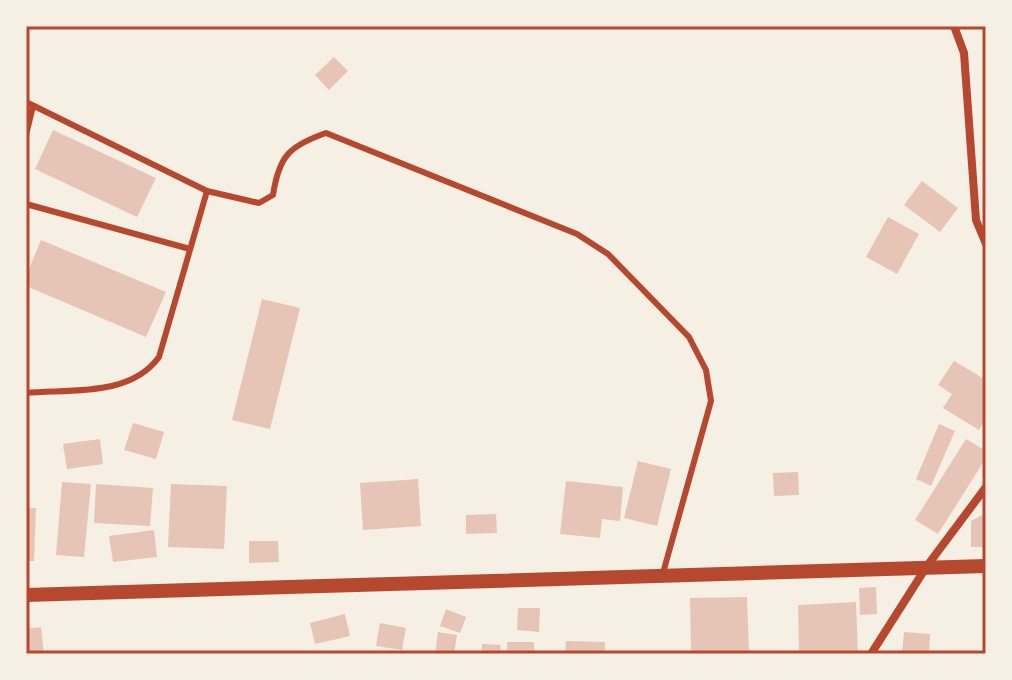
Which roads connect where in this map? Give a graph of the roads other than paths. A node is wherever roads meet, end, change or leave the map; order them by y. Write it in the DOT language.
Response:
graph roads {
  1 [pos="954,26"];
  2 [pos="30,104"];
  3 [pos="26,135"];
  4 [pos="207,191"];
  5 [pos="26,204"];
  6 [pos="986,244"];
  7 [pos="190,249"];
  8 [pos="26,393"];
  9 [pos="986,487"];
  10 [pos="927,566"];
  11 [pos="986,566"];
  12 [pos="663,574"];
  13 [pos="26,595"];
  14 [pos="871,654"];
  1 -- 6 [label="street"];
  2 -- 3 [label="lane"];
  2 -- 4 [label="lane"];
  4 -- 7 [label="lane"];
  4 -- 12 [label="lane"];
  5 -- 7 [label="lane"];
  7 -- 8 [label="lane"];
  9 -- 10 [label="street"];
  10 -- 11 [label="street"];
  10 -- 12 [label="street"];
  10 -- 14 [label="street"];
  12 -- 13 [label="street"];
}
